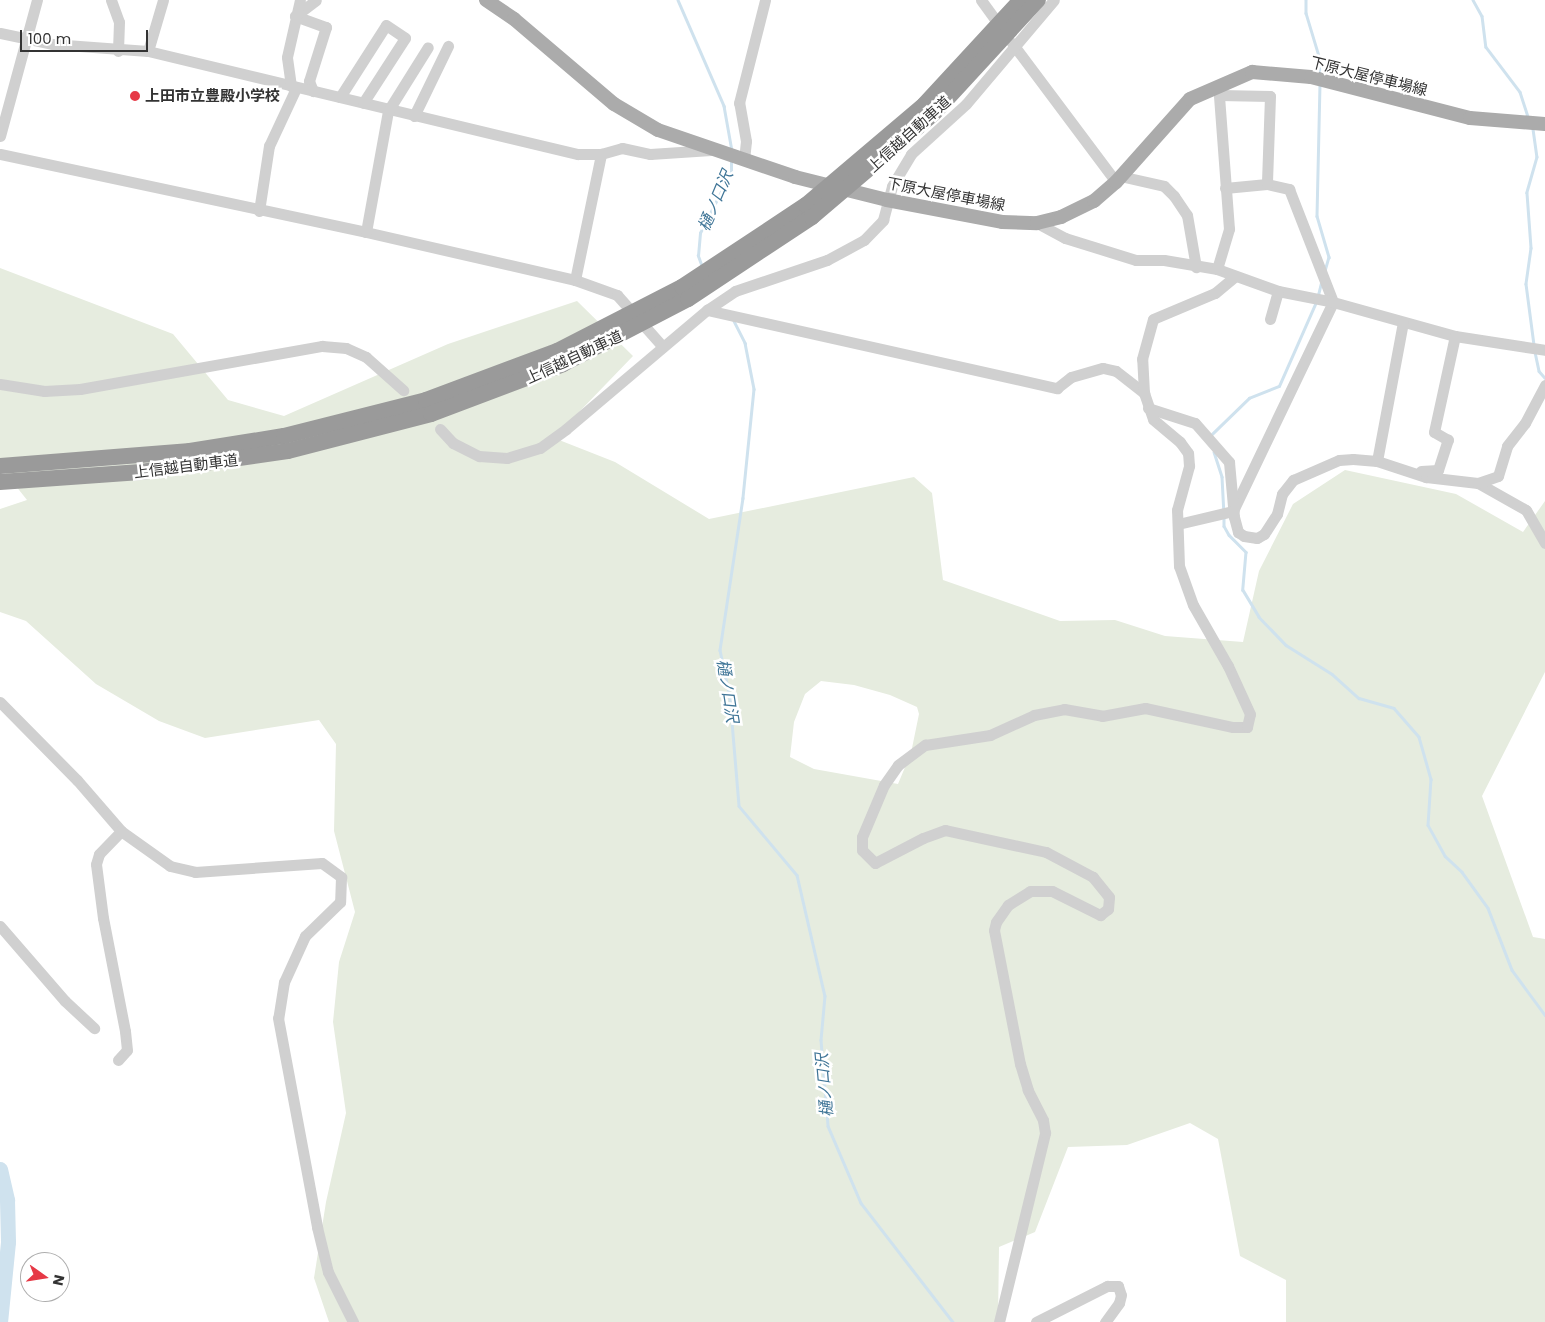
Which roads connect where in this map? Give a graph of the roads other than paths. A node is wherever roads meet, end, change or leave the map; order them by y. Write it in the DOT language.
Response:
graph roads {
  1 [pos="38,0"];
  2 [pos="111,0"];
  3 [pos="163,0"];
  4 [pos="300,0"];
  5 [pos="316,0"];
  6 [pos="486,0"];
  7 [pos="765,0"];
  8 [pos="981,0"];
  9 [pos="1021,0"];
  10 [pos="1038,0"];
  11 [pos="1054,0"];
  12 [pos="295,16"];
  13 [pos="0,33"];
  14 [pos="27,40"];
  15 [pos="448,46"];
  16 [pos="428,47"];
  17 [pos="1015,48"];
  18 [pos="118,51"];
  19 [pos="148,51"];
  20 [pos="293,87"];
  21 [pos="313,92"];
  22 [pos="340,98"];
  23 [pos="363,103"];
  24 [pos="388,111"];
  25 [pos="414,116"];
  26 [pos="1535,123"];
  27 [pos="0,136"];
  28 [pos="711,150"];
  29 [pos="0,154"];
  30 [pos="601,154"];
  31 [pos="736,158"];
  32 [pos="1118,179"];
  33 [pos="1267,184"];
  34 [pos="1225,188"];
  35 [pos="887,200"];
  36 [pos="259,211"];
  37 [pos="1037,222"];
  38 [pos="366,232"];
  39 [pos="1196,267"];
  40 [pos="1217,269"];
  41 [pos="1234,277"];
  42 [pos="575,280"];
  43 [pos="1278,290"];
  44 [pos="1333,302"];
  45 [pos="707,310"];
  46 [pos="1270,319"];
  47 [pos="1403,322"];
  48 [pos="1455,336"];
  49 [pos="663,347"];
  50 [pos="1545,350"];
  51 [pos="560,357"];
  52 [pos="0,384"];
  53 [pos="1545,385"];
  54 [pos="402,390"];
  55 [pos="1144,393"];
  56 [pos="1148,408"];
  57 [pos="440,428"];
  58 [pos="1377,461"];
  59 [pos="0,466"];
  60 [pos="1414,472"];
  61 [pos="0,482"];
  62 [pos="1478,483"];
  63 [pos="1233,511"];
  64 [pos="1178,524"];
  65 [pos="1545,543"];
  66 [pos="0,702"];
  67 [pos="121,831"];
  68 [pos="0,926"];
  69 [pos="94,1028"];
  70 [pos="118,1060"];
  71 [pos="353,1322"];
  72 [pos="999,1322"];
  73 [pos="1036,1322"];
  74 [pos="1105,1322"];
  1 -- 14 [label="street"];
  2 -- 18 [label="street"];
  3 -- 19 [label="street"];
  4 -- 12 [label="street"];
  5 -- 12 [label="street"];
  6 -- 28 [label="main road, 下原大屋停車場線"];
  7 -- 31 [label="street"];
  8 -- 17 [label="street"];
  9 -- 51 [label="highway, 上信越自動車道, bridge"];
  10 -- 51 [label="highway, 上信越自動車道, bridge"];
  11 -- 17 [label="street"];
  12 -- 20 [label="street"];
  12 -- 21 [label="street"];
  13 -- 14 [label="street"];
  14 -- 18 [label="street"];
  14 -- 27 [label="street"];
  15 -- 25 [label="street"];
  16 -- 24 [label="street"];
  17 -- 32 [label="street"];
  17 -- 35 [label="street"];
  18 -- 19 [label="street"];
  19 -- 20 [label="street"];
  20 -- 21 [label="street"];
  20 -- 36 [label="street"];
  21 -- 22 [label="street"];
  22 -- 23 [label="street"];
  22 -- 23 [label="street"];
  23 -- 24 [label="street"];
  24 -- 25 [label="street"];
  24 -- 38 [label="street"];
  25 -- 30 [label="street"];
  26 -- 32 [label="main road, 下原大屋停車場線"];
  28 -- 30 [label="street"];
  28 -- 31 [label="main road, 下原大屋停車場線"];
  29 -- 36 [label="street"];
  30 -- 42 [label="street"];
  31 -- 35 [label="main road, 下原大屋停車場線"];
  32 -- 37 [label="main road, 下原大屋停車場線"];
  32 -- 39 [label="street"];
  33 -- 34 [label="street"];
  33 -- 34 [label="street"];
  33 -- 44 [label="street"];
  34 -- 40 [label="street"];
  35 -- 37 [label="main road, 下原大屋停車場線"];
  35 -- 45 [label="street"];
  36 -- 38 [label="street"];
  37 -- 39 [label="street"];
  38 -- 42 [label="street"];
  39 -- 40 [label="street"];
  40 -- 41 [label="street"];
  41 -- 43 [label="street"];
  41 -- 55 [label="street"];
  42 -- 49 [label="street"];
  43 -- 44 [label="street"];
  43 -- 46 [label="street"];
  44 -- 47 [label="street"];
  44 -- 63 [label="street"];
  45 -- 49 [label="street"];
  45 -- 55 [label="street"];
  47 -- 48 [label="street"];
  47 -- 58 [label="street"];
  48 -- 50 [label="street"];
  48 -- 60 [label="street"];
  49 -- 57 [label="street"];
  51 -- 59 [label="highway, 上信越自動車道"];
  51 -- 61 [label="highway, 上信越自動車道"];
  52 -- 54 [label="street"];
  53 -- 62 [label="street"];
  55 -- 56 [label="street"];
  56 -- 63 [label="street"];
  56 -- 64 [label="street"];
  58 -- 60 [label="street"];
  58 -- 63 [label="street"];
  60 -- 62 [label="street"];
  62 -- 65 [label="street"];
  63 -- 64 [label="street"];
  64 -- 72 [label="street"];
  66 -- 67 [label="street"];
  67 -- 70 [label="street"];
  67 -- 71 [label="street"];
  68 -- 69 [label="street"];
  73 -- 74 [label="street"];
}
